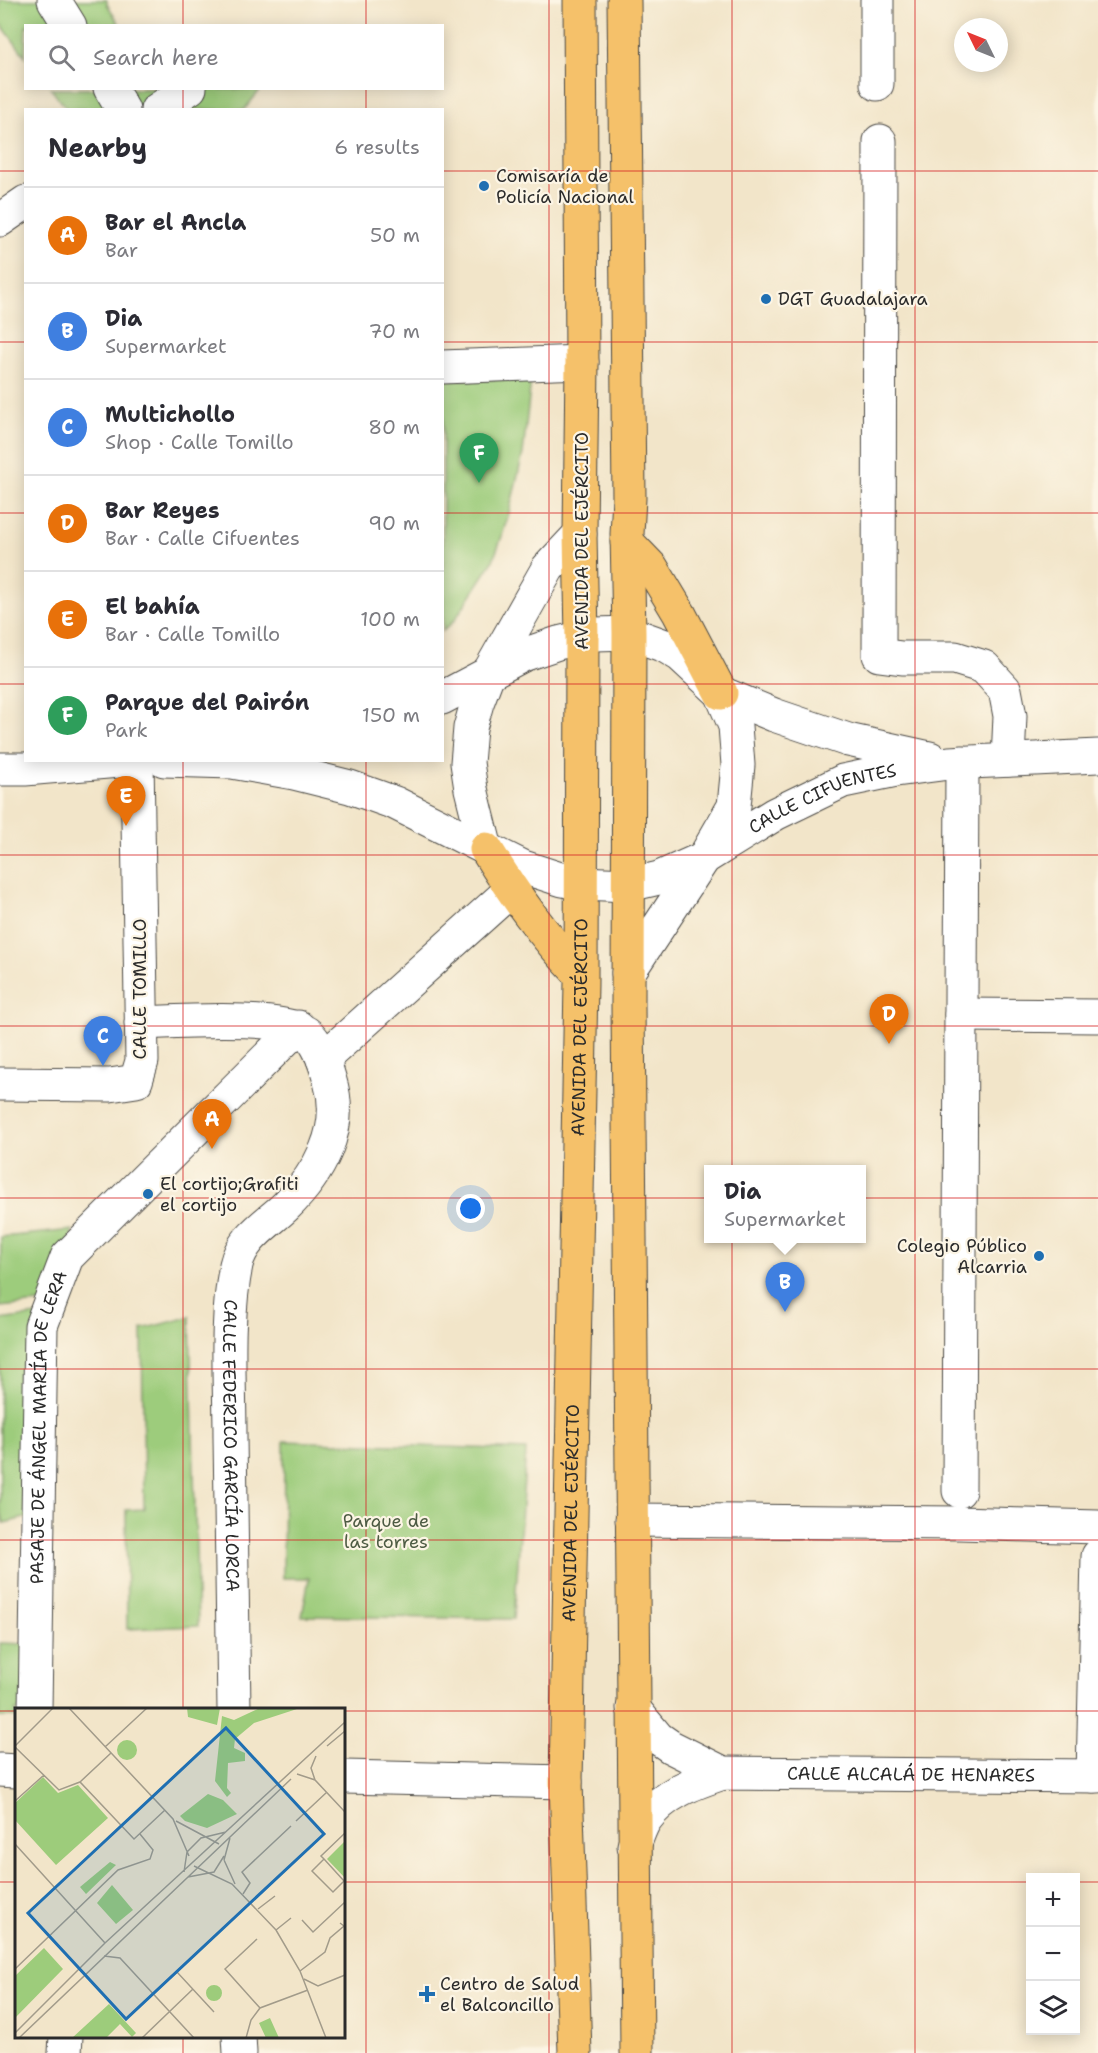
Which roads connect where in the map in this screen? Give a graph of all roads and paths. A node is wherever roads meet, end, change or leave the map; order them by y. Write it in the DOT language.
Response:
graph roads {
  1 [pos="54,0"];
  2 [pos="580,0"];
  3 [pos="624,0"];
  4 [pos="877,0"];
  5 [pos="69,24"];
  6 [pos="877,84"];
  7 [pos="111,90"];
  8 [pos="187,90"];
  9 [pos="122,108"];
  10 [pos="160,108"];
  11 [pos="880,141"];
  12 [pos="24,203"];
  13 [pos="0,220"];
  14 [pos="582,362"];
  15 [pos="444,367"];
  16 [pos="580,534"];
  17 [pos="627,542"];
  18 [pos="629,633"];
  19 [pos="582,638"];
  20 [pos="488,674"];
  21 [pos="721,693"];
  22 [pos="444,697"];
  23 [pos="1098,756"];
  24 [pos="1008,760"];
  25 [pos="107,762"];
  26 [pos="137,762"];
  27 [pos="240,762"];
  28 [pos="955,762"];
  29 [pos="0,769"];
  30 [pos="486,849"];
  31 [pos="704,858"];
  32 [pos="580,883"];
  33 [pos="629,885"];
  34 [pos="511,890"];
  35 [pos="628,973"];
  36 [pos="580,974"];
  37 [pos="961,1015"];
  38 [pos="1098,1016"];
  39 [pos="141,1023"];
  40 [pos="298,1027"];
  41 [pos="323,1059"];
  42 [pos="0,1084"];
  43 [pos="959,1491"];
  44 [pos="632,1520"];
  45 [pos="1098,1527"];
  46 [pos="1098,1556"];
  47 [pos="35,1708"];
  48 [pos="234,1708"];
  49 [pos="633,1708"];
  50 [pos="0,1770"];
  51 [pos="15,1771"];
  52 [pos="723,1773"];
  53 [pos="1096,1776"];
  54 [pos="345,1777"];
  55 [pos="566,1782"];
  56 [pos="634,1846"];
  57 [pos="66,2038"];
  58 [pos="239,2038"];
  59 [pos="65,2053"];
  60 [pos="240,2053"];
  61 [pos="575,2053"];
  62 [pos="637,2053"];
  1 -- 5 [label="street"];
  2 -- 14 [label="main road, AVENIDA DEL EJÉRCITO"];
  3 -- 17 [label="main road"];
  4 -- 6 [label="street"];
  7 -- 9 [label="street"];
  8 -- 10 [label="street"];
  11 -- 24 [label="street"];
  12 -- 13 [label="street"];
  14 -- 15 [label="street"];
  14 -- 16 [label="main road, AVENIDA DEL EJÉRCITO"];
  16 -- 19 [label="main road, AVENIDA DEL EJÉRCITO"];
  16 -- 20 [label="street"];
  17 -- 18 [label="main road"];
  17 -- 21 [label="main road"];
  18 -- 19 [label="street"];
  18 -- 21 [label="street"];
  18 -- 33 [label="main road"];
  19 -- 20 [label="street"];
  19 -- 32 [label="main road, AVENIDA DEL EJÉRCITO"];
  20 -- 22 [label="street"];
  20 -- 30 [label="street"];
  21 -- 28 [label="street, CALLE CIFUENTES"];
  21 -- 31 [label="street"];
  23 -- 24 [label="street, CALLE CIFUENTES"];
  24 -- 28 [label="street, CALLE CIFUENTES"];
  25 -- 29 [label="street"];
  26 -- 39 [label="street, CALLE TOMILLO"];
  27 -- 30 [label="street, CALLE CIFUENTES"];
  28 -- 31 [label="street, CALLE CIFUENTES"];
  28 -- 37 [label="street"];
  30 -- 32 [label="street, CALLE CIFUENTES"];
  30 -- 34 [label="main road"];
  31 -- 33 [label="street, CALLE CIFUENTES"];
  31 -- 35 [label="street"];
  32 -- 33 [label="street, CALLE CIFUENTES"];
  32 -- 36 [label="main road, AVENIDA DEL EJÉRCITO"];
  33 -- 35 [label="main road"];
  34 -- 36 [label="main road"];
  34 -- 41 [label="street"];
  35 -- 44 [label="main road"];
  36 -- 55 [label="main road, AVENIDA DEL EJÉRCITO"];
  37 -- 38 [label="street"];
  37 -- 43 [label="street"];
  39 -- 40 [label="street"];
  39 -- 42 [label="street, CALLE TOMILLO"];
  40 -- 41 [label="street, CALLE FEDERICO GARCÍA LORCA"];
  40 -- 47 [label="street, PASAJE DE ÁNGEL MARÍA DE LERA"];
  41 -- 48 [label="street, CALLE FEDERICO GARCÍA LORCA"];
  44 -- 45 [label="street"];
  44 -- 49 [label="main road"];
  46 -- 53 [label="street"];
  49 -- 52 [label="street, CALLE ALCALÁ DE HENARES"];
  49 -- 56 [label="main road"];
  50 -- 51 [label="street"];
  52 -- 53 [label="street, CALLE ALCALÁ DE HENARES"];
  52 -- 56 [label="street, CALLE ALCALÁ DE HENARES"];
  54 -- 55 [label="street"];
  55 -- 61 [label="main road, AVENIDA DEL EJÉRCITO"];
  56 -- 62 [label="main road"];
  57 -- 59 [label="street"];
  58 -- 60 [label="street"];
}
